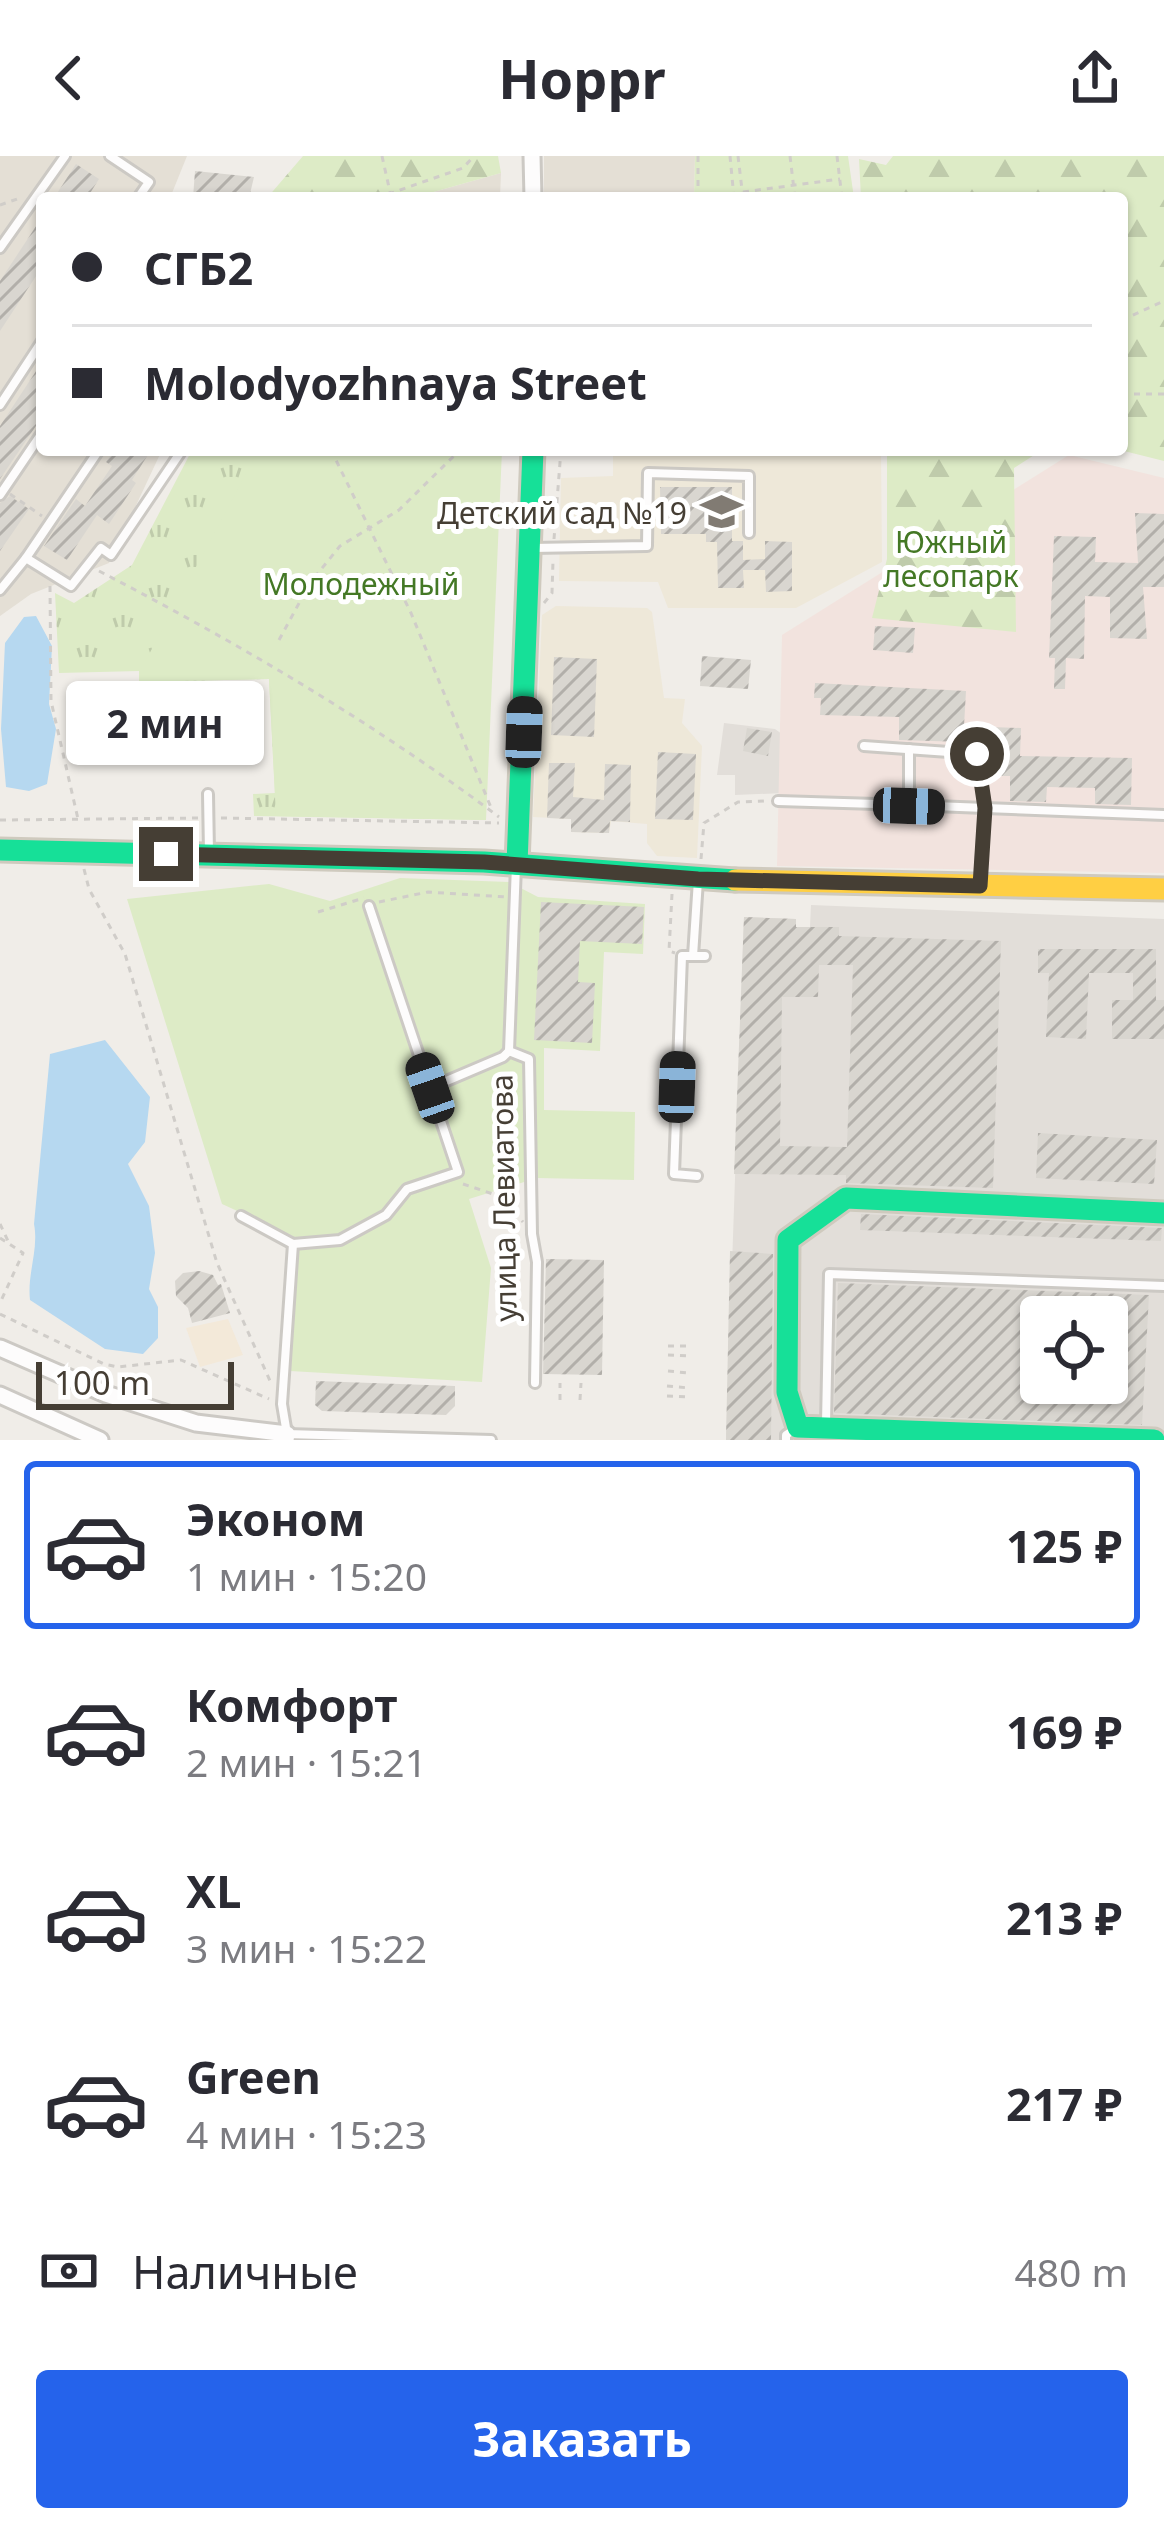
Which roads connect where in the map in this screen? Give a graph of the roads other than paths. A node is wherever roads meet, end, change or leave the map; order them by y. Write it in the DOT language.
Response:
graph roads {
  1 [pos="65,156"];
  2 [pos="110,156"];
  3 [pos="532,156"];
  4 [pos="39,192"];
  5 [pos="142,192"];
  6 [pos="533,192"];
  7 [pos="36,196"];
  8 [pos="0,248"];
  9 [pos="36,350"];
  10 [pos="0,405"];
  11 [pos="36,442"];
  12 [pos="95,456"];
  13 [pos="178,456"];
  14 [pos="533,456"];
  15 [pos="2,492"];
  16 [pos="749,532"];
  17 [pos="530,548"];
  18 [pos="26,558"];
  19 [pos="0,590"];
  20 [pos="864,746"];
  21 [pos="909,749"];
  22 [pos="208,794"];
  23 [pos="778,801"];
  24 [pos="909,806"];
  25 [pos="985,808"];
  26 [pos="1164,815"];
  27 [pos="0,850"];
  28 [pos="209,854"];
  29 [pos="517,864"];
  30 [pos="699,873"];
  31 [pos="980,886"];
  32 [pos="1164,889"];
  33 [pos="369,906"];
  34 [pos="693,956"];
  35 [pos="705,956"];
  36 [pos="509,1051"];
  37 [pos="430,1088"];
  38 [pos="697,1176"];
  39 [pos="1164,1213"];
  40 [pos="241,1216"];
  41 [pos="293,1244"];
  42 [pos="1164,1286"];
  43 [pos="0,1348"];
  44 [pos="535,1383"];
  45 [pos="0,1395"];
  46 [pos="826,1428"];
  47 [pos="792,1434"];
  48 [pos="286,1437"];
  49 [pos="100,1440"];
  50 [pos="491,1440"];
  51 [pos="1154,1440"];
  1 -- 4 [label="lane"];
  2 -- 5 [label="lane"];
  3 -- 6 [label="street"];
  7 -- 8 [label="lane"];
  9 -- 10 [label="lane"];
  11 -- 15 [label="lane"];
  12 -- 18 [label="lane"];
  13 -- 18 [label="lane"];
  14 -- 17 [label="street, улица Левиатова"];
  16 -- 17 [label="lane"];
  17 -- 29 [label="street, улица Левиатова"];
  18 -- 19 [label="lane"];
  20 -- 21 [label="lane"];
  21 -- 24 [label="lane"];
  21 -- 25 [label="lane"];
  22 -- 28 [label="lane"];
  23 -- 24 [label="lane"];
  24 -- 25 [label="lane"];
  25 -- 26 [label="lane"];
  25 -- 31 [label="lane"];
  27 -- 28 [label="street"];
  28 -- 29 [label="street"];
  29 -- 30 [label="street"];
  29 -- 36 [label="lane, улица Левиатова"];
  30 -- 31 [label="street"];
  30 -- 34 [label="lane"];
  31 -- 32 [label="street"];
  33 -- 37 [label="lane"];
  34 -- 35 [label="lane"];
  34 -- 38 [label="lane"];
  36 -- 37 [label="lane"];
  36 -- 44 [label="lane, улица Левиатова"];
  37 -- 41 [label="lane"];
  39 -- 47 [label="street"];
  40 -- 41 [label="lane"];
  41 -- 48 [label="lane"];
  42 -- 46 [label="lane"];
  43 -- 48 [label="street"];
  45 -- 49 [label="street"];
  46 -- 47 [label="street"];
  46 -- 51 [label="street"];
  48 -- 50 [label="lane"];
}
